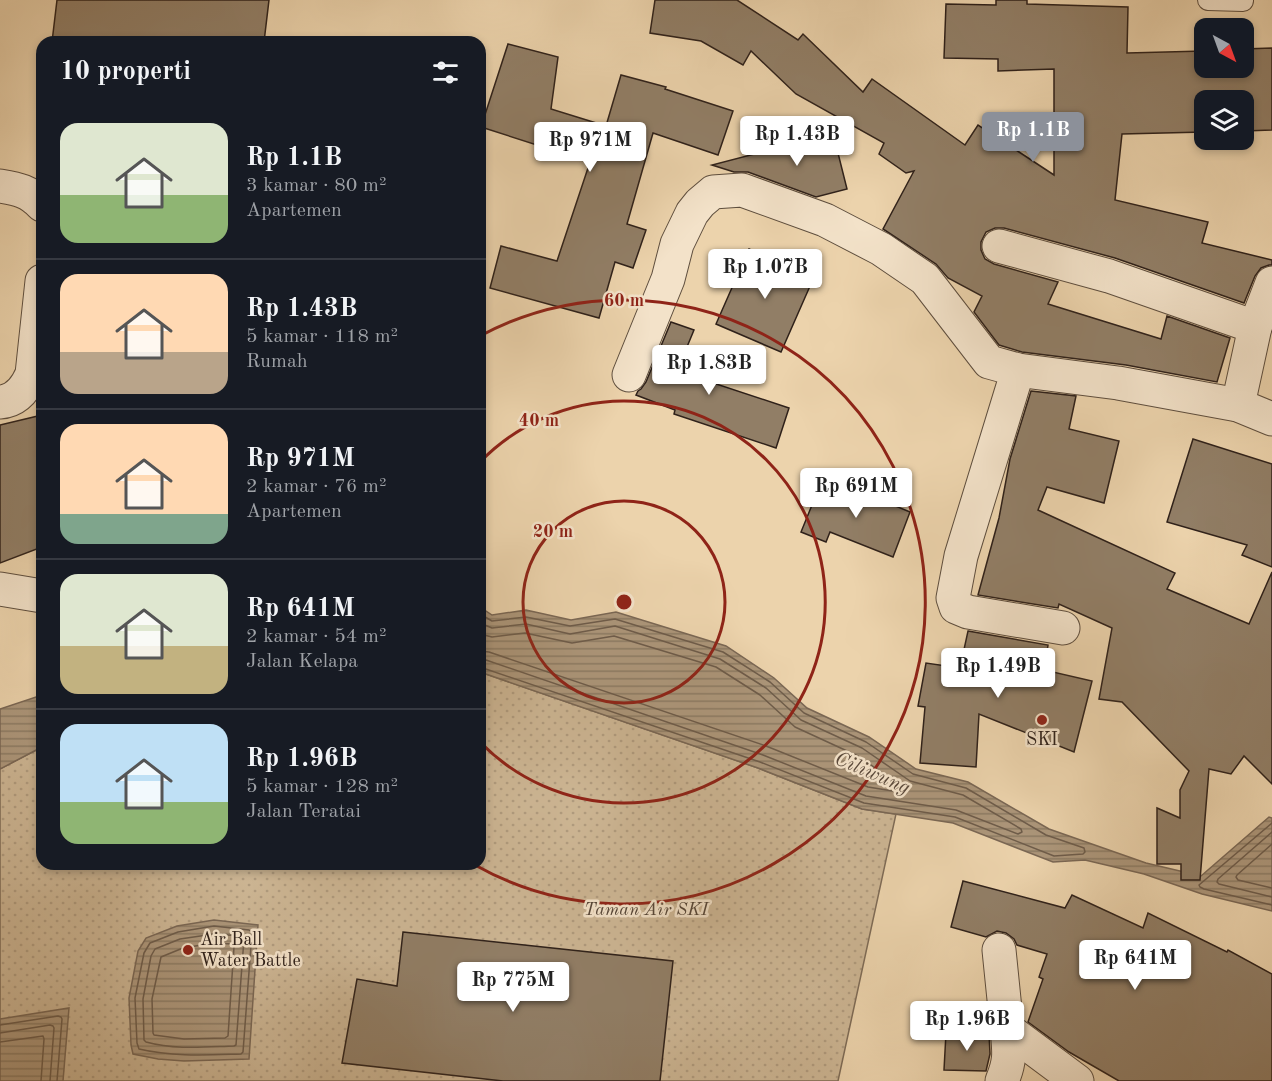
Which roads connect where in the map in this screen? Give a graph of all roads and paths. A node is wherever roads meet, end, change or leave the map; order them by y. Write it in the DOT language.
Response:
graph roads {
  1 [pos="1209,0"];
  2 [pos="1244,1"];
  3 [pos="0,186"];
  4 [pos="36,198"];
  5 [pos="999,246"];
  6 [pos="1272,283"];
  7 [pos="1255,327"];
  8 [pos="1018,370"];
  9 [pos="36,374"];
  10 [pos="629,375"];
  11 [pos="0,402"];
  12 [pos="1238,405"];
  13 [pos="1272,419"];
  14 [pos="0,589"];
  15 [pos="36,596"];
  16 [pos="1063,628"];
  17 [pos="999,950"];
  18 [pos="1007,1029"];
  19 [pos="1002,1081"];
  20 [pos="1077,1081"];
  1 -- 2 [label="lane"];
  3 -- 4 [label="street"];
  5 -- 7 [label="street"];
  6 -- 7 [label="street"];
  7 -- 12 [label="street"];
  8 -- 10 [label="street"];
  8 -- 12 [label="street"];
  8 -- 16 [label="street"];
  9 -- 11 [label="street"];
  12 -- 13 [label="street"];
  14 -- 15 [label="street"];
  17 -- 18 [label="street"];
  18 -- 19 [label="street"];
  18 -- 20 [label="street"];
}
